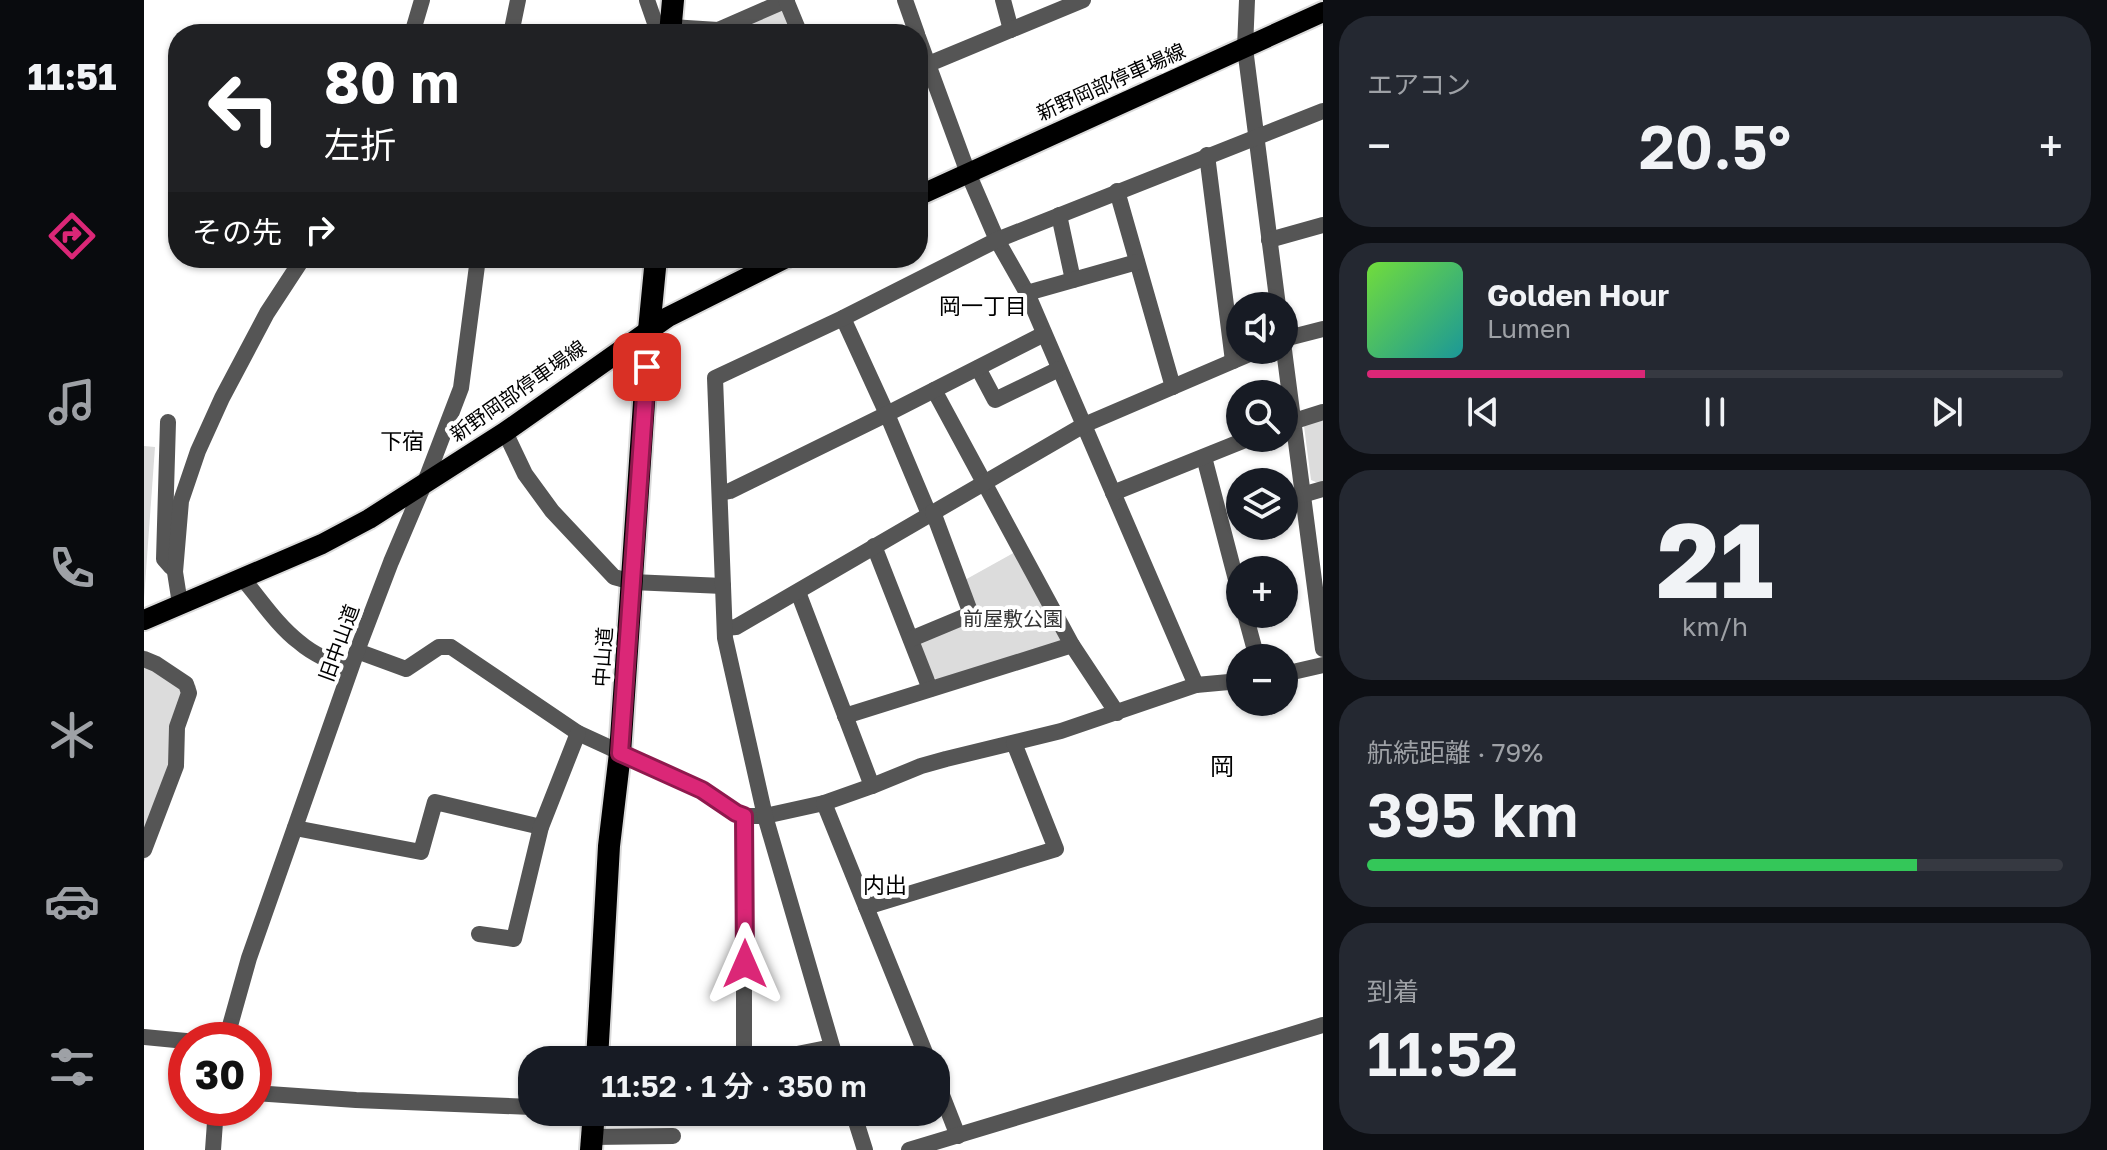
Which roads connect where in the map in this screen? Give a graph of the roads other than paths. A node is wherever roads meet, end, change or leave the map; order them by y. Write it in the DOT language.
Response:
graph roads {
  1 [pos="422,0"];
  2 [pos="518,0"];
  3 [pos="647,0"];
  4 [pos="673,0"];
  5 [pos="787,0"];
  6 [pos="905,0"];
  7 [pos="1003,0"];
  8 [pos="1083,0"];
  9 [pos="1247,0"];
  10 [pos="1323,12"];
  11 [pos="415,24"];
  12 [pos="513,24"];
  13 [pos="657,24"];
  14 [pos="671,24"];
  15 [pos="736,24"];
  16 [pos="796,24"];
  17 [pos="914,24"];
  18 [pos="1011,30"];
  19 [pos="1245,48"];
  20 [pos="928,64"];
  21 [pos="928,78"];
  22 [pos="1323,111"];
  23 [pos="1255,136"];
  24 [pos="1207,155"];
  25 [pos="968,173"];
  26 [pos="928,191"];
  27 [pos="1117,191"];
  28 [pos="1059,215"];
  29 [pos="1323,225"];
  30 [pos="997,240"];
  31 [pos="1269,240"];
  32 [pos="1137,262"];
  33 [pos="296,268"];
  34 [pos="477,268"];
  35 [pos="655,268"];
  36 [pos="763,268"];
  37 [pos="1073,280"];
  38 [pos="1276,292"];
  39 [pos="1027,293"];
  40 [pos="1226,306"];
  41 [pos="843,318"];
  42 [pos="1323,329"];
  43 [pos="649,330"];
  44 [pos="1044,334"];
  45 [pos="1298,335"];
  46 [pos="1226,364"];
  47 [pos="978,368"];
  48 [pos="1059,369"];
  49 [pos="1173,387"];
  50 [pos="934,390"];
  51 [pos="1323,412"];
  52 [pos="887,414"];
  53 [pos="1298,420"];
  54 [pos="168,422"];
  55 [pos="1084,425"];
  56 [pos="505,432"];
  57 [pos="1226,448"];
  58 [pos="1294,452"];
  59 [pos="1204,457"];
  60 [pos="425,482"];
  61 [pos="983,483"];
  62 [pos="1323,489"];
  63 [pos="720,493"];
  64 [pos="1113,493"];
  65 [pos="1302,495"];
  66 [pos="931,513"];
  67 [pos="874,546"];
  68 [pos="1230,556"];
  69 [pos="175,571"];
  70 [pos="1318,578"];
  71 [pos="243,579"];
  72 [pos="632,582"];
  73 [pos="723,586"];
  74 [pos="798,592"];
  75 [pos="180,604"];
  76 [pos="144,620"];
  77 [pos="725,628"];
  78 [pos="911,639"];
  79 [pos="1072,645"];
  80 [pos="1323,649"];
  81 [pos="357,651"];
  82 [pos="144,659"];
  83 [pos="1323,665"];
  84 [pos="350,669"];
  85 [pos="1298,671"];
  86 [pos="1226,682"];
  87 [pos="1196,685"];
  88 [pos="930,689"];
  89 [pos="1117,713"];
  90 [pos="845,716"];
  91 [pos="578,733"];
  92 [pos="1014,743"];
  93 [pos="620,753"];
  94 [pos="872,786"];
  95 [pos="824,803"];
  96 [pos="744,816"];
  97 [pos="765,816"];
  98 [pos="541,827"];
  99 [pos="295,828"];
  100 [pos="144,850"];
  101 [pos="866,907"];
  102 [pos="479,934"];
  103 [pos="231,1022"];
  104 [pos="1323,1025"];
  105 [pos="144,1037"];
  106 [pos="168,1039"];
  107 [pos="598,1046"];
  108 [pos="744,1046"];
  109 [pos="832,1046"];
  110 [pos="922,1046"];
  111 [pos="272,1094"];
  112 [pos="518,1106"];
  113 [pos="950,1116"];
  114 [pos="215,1126"];
  115 [pos="857,1126"];
  116 [pos="673,1136"];
  117 [pos="958,1136"];
  118 [pos="592,1143"];
  119 [pos="213,1150"];
  120 [pos="865,1150"];
  121 [pos="909,1150"];
  1 -- 11 [label="street"];
  2 -- 12 [label="street"];
  3 -- 13 [label="street"];
  4 -- 14 [label="highway"];
  5 -- 15 [label="street"];
  5 -- 16 [label="street"];
  6 -- 17 [label="street"];
  7 -- 18 [label="street"];
  8 -- 18 [label="street"];
  9 -- 19 [label="street"];
  10 -- 19 [label="main road, 新野岡部停車場線"];
  18 -- 20 [label="street"];
  19 -- 23 [label="street"];
  19 -- 25 [label="main road, 新野岡部停車場線"];
  21 -- 25 [label="street"];
  22 -- 23 [label="street"];
  23 -- 24 [label="street"];
  23 -- 31 [label="street"];
  24 -- 27 [label="street"];
  24 -- 40 [label="street"];
  25 -- 26 [label="main road, 新野岡部停車場線"];
  25 -- 30 [label="street"];
  27 -- 28 [label="street"];
  27 -- 32 [label="street"];
  28 -- 30 [label="street"];
  28 -- 37 [label="street"];
  29 -- 31 [label="street"];
  30 -- 39 [label="street"];
  30 -- 41 [label="street"];
  31 -- 38 [label="street"];
  32 -- 37 [label="street"];
  32 -- 49 [label="street"];
  33 -- 69 [label="street"];
  34 -- 60 [label="street, 旧中山道"];
  35 -- 43 [label="highway, 中山道"];
  36 -- 43 [label="main road, 新野岡部停車場線"];
  37 -- 39 [label="street"];
  39 -- 44 [label="street"];
  41 -- 52 [label="street"];
  41 -- 63 [label="street"];
  42 -- 45 [label="street"];
  43 -- 56 [label="main road, 新野岡部停車場線"];
  43 -- 72 [label="highway, 中山道"];
  44 -- 47 [label="street"];
  44 -- 48 [label="street"];
  46 -- 49 [label="street"];
  47 -- 48 [label="street"];
  47 -- 50 [label="street"];
  48 -- 55 [label="street"];
  49 -- 55 [label="street"];
  50 -- 52 [label="street"];
  50 -- 61 [label="street"];
  51 -- 53 [label="street"];
  52 -- 63 [label="street"];
  52 -- 66 [label="street"];
  54 -- 69 [label="street"];
  55 -- 61 [label="street"];
  55 -- 64 [label="street"];
  56 -- 60 [label="main road, 新野岡部停車場線"];
  56 -- 72 [label="street"];
  57 -- 59 [label="street"];
  58 -- 65 [label="street"];
  59 -- 64 [label="street"];
  59 -- 68 [label="street"];
  60 -- 71 [label="main road, 新野岡部停車場線"];
  60 -- 81 [label="street, 旧中山道"];
  61 -- 66 [label="street"];
  61 -- 79 [label="street"];
  62 -- 65 [label="street"];
  63 -- 73 [label="street"];
  64 -- 87 [label="street"];
  65 -- 70 [label="street"];
  66 -- 67 [label="street"];
  66 -- 78 [label="street"];
  67 -- 74 [label="street"];
  67 -- 78 [label="street"];
  69 -- 75 [label="street"];
  70 -- 80 [label="street"];
  71 -- 75 [label="main road, 新野岡部停車場線"];
  71 -- 84 [label="street"];
  72 -- 73 [label="street"];
  72 -- 93 [label="highway, 中山道"];
  73 -- 77 [label="street"];
  74 -- 77 [label="street"];
  74 -- 90 [label="street"];
  75 -- 76 [label="main road, 新野岡部停車場線"];
  77 -- 97 [label="street"];
  78 -- 88 [label="street"];
  79 -- 88 [label="street"];
  79 -- 89 [label="street"];
  81 -- 84 [label="street, 旧中山道"];
  81 -- 91 [label="street"];
  82 -- 100 [label="street"];
  83 -- 85 [label="street"];
  84 -- 99 [label="street, 旧中山道"];
  86 -- 87 [label="street"];
  87 -- 89 [label="street"];
  88 -- 90 [label="street"];
  89 -- 92 [label="street"];
  90 -- 94 [label="street"];
  91 -- 93 [label="street"];
  91 -- 98 [label="street"];
  92 -- 94 [label="street"];
  92 -- 101 [label="street"];
  93 -- 96 [label="street"];
  93 -- 107 [label="highway, 中山道"];
  94 -- 95 [label="street"];
  95 -- 97 [label="street"];
  95 -- 101 [label="street"];
  96 -- 97 [label="street"];
  96 -- 108 [label="street"];
  97 -- 109 [label="street"];
  98 -- 99 [label="street"];
  98 -- 102 [label="street"];
  99 -- 103 [label="street, 旧中山道"];
  101 -- 110 [label="street"];
  104 -- 117 [label="street"];
  105 -- 106 [label="street"];
  111 -- 112 [label="street"];
  113 -- 117 [label="street"];
  114 -- 119 [label="street"];
  115 -- 120 [label="street"];
  116 -- 118 [label="street"];
  117 -- 121 [label="street"];
}
